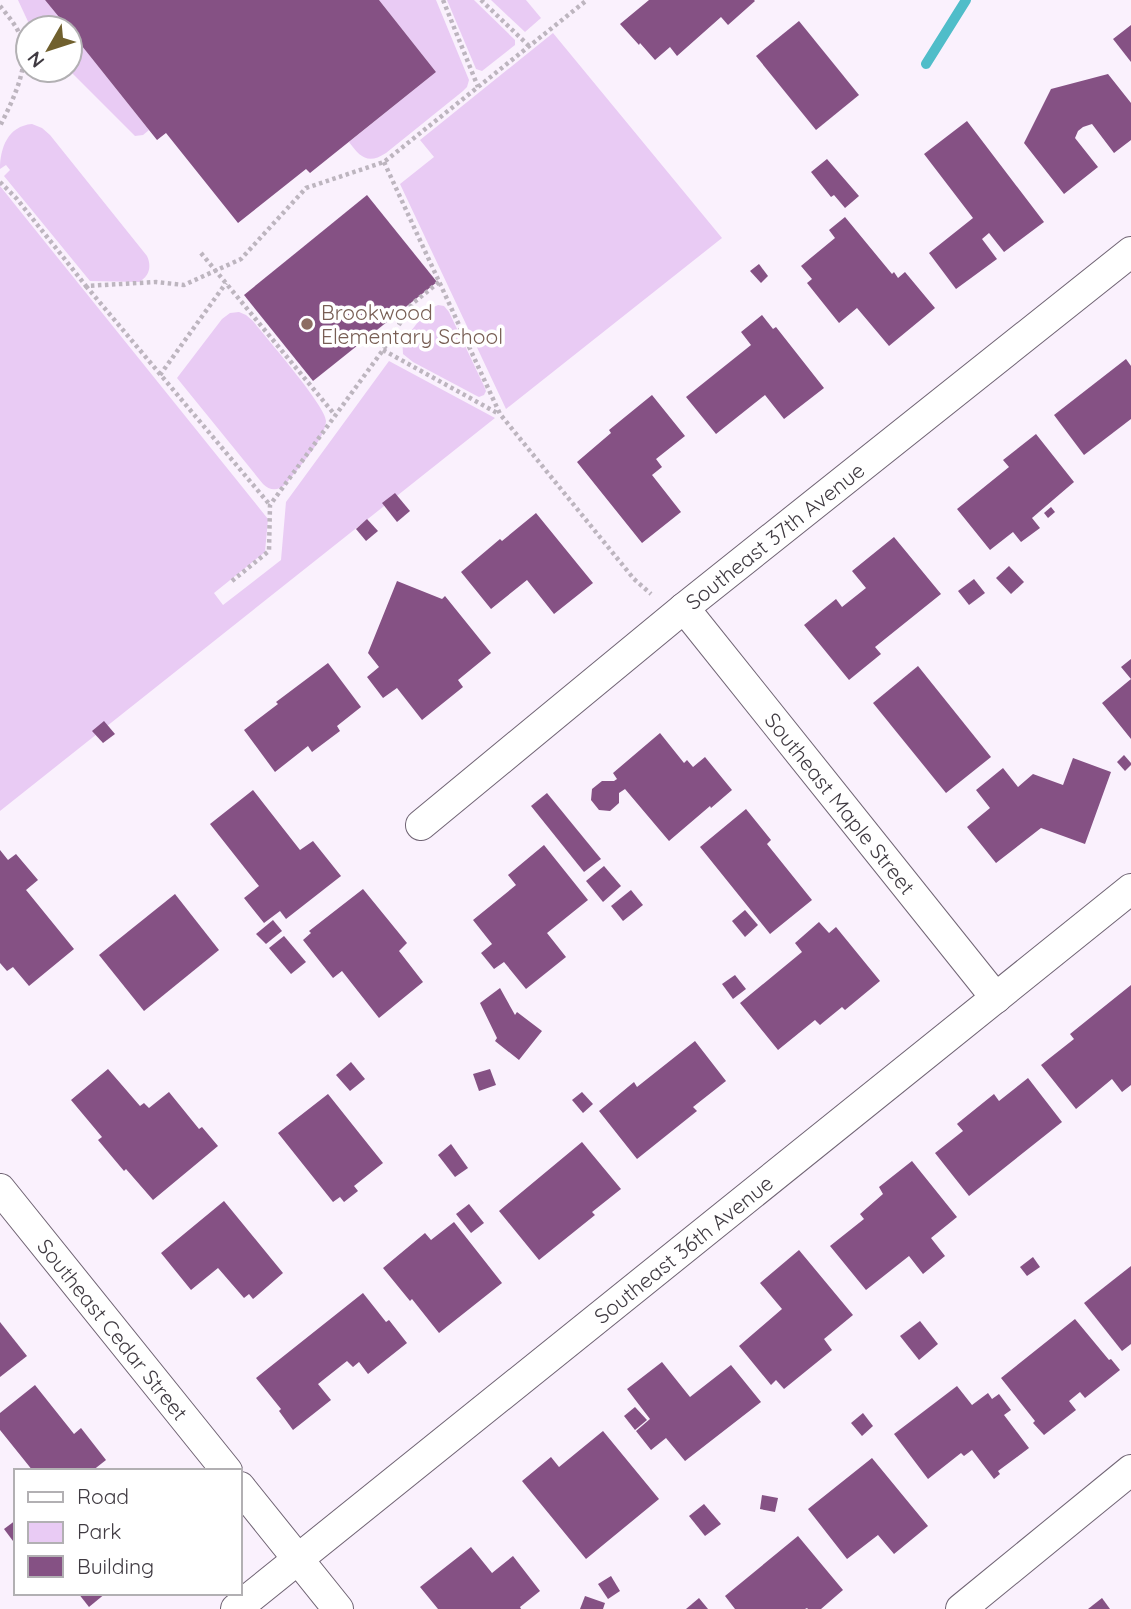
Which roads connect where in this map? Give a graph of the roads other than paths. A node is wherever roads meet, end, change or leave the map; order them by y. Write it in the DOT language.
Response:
graph roads {
  1 [pos="1131,252"];
  2 [pos="684,608"];
  3 [pos="421,825"];
  4 [pos="1131,889"];
  5 [pos="996,998"];
  6 [pos="0,1189"];
  7 [pos="224,1469"];
  8 [pos="1131,1470"];
  9 [pos="242,1490"];
  10 [pos="297,1559"];
  11 [pos="236,1609"];
  12 [pos="338,1609"];
  13 [pos="961,1609"];
  1 -- 2 [label="street, Southeast 37th Avenue"];
  2 -- 3 [label="street, Southeast 37th Avenue"];
  2 -- 5 [label="street, Southeast Maple Street"];
  4 -- 5 [label="street, Southeast 36th Avenue"];
  5 -- 10 [label="street, Southeast 36th Avenue"];
  6 -- 7 [label="street, Southeast Cedar Street"];
  8 -- 13 [label="street"];
  9 -- 10 [label="street"];
  10 -- 11 [label="street, Southeast 36th Avenue"];
  10 -- 12 [label="street"];
}
